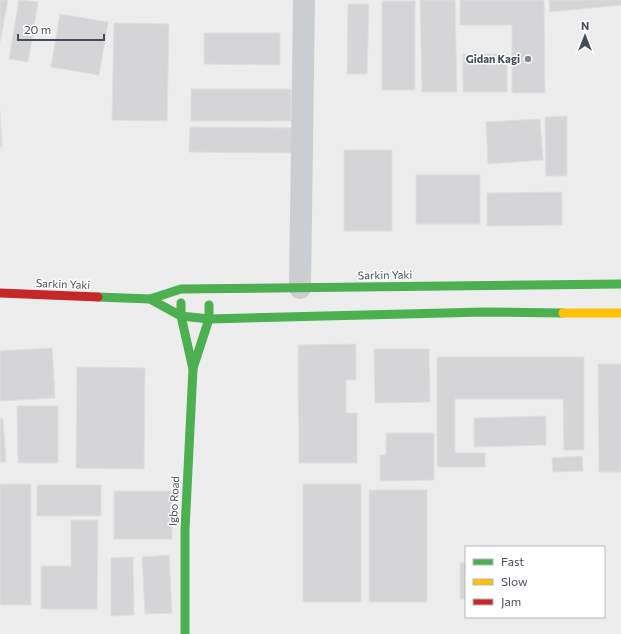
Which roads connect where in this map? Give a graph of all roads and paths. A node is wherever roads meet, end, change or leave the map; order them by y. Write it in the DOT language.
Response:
graph roads {
  1 [pos="304,0"];
  2 [pos="621,284"];
  3 [pos="300,288"];
  4 [pos="181,289"];
  5 [pos="209,289"];
  6 [pos="0,293"];
  7 [pos="150,299"];
  8 [pos="621,313"];
  9 [pos="181,316"];
  10 [pos="209,319"];
  11 [pos="192,369"];
  12 [pos="185,634"];
  1 -- 3 [label="street"];
  2 -- 3 [label="street, Sarkin Yaki"];
  3 -- 5 [label="street, Sarkin Yaki"];
  4 -- 5 [label="street, Sarkin Yaki"];
  4 -- 7 [label="street, Sarkin Yaki"];
  4 -- 9 [label="street, Igbo Road"];
  5 -- 10 [label="street, Igbo Road"];
  6 -- 7 [label="street, Sarkin Yaki"];
  7 -- 9 [label="street, Sarkin Yaki"];
  8 -- 10 [label="street"];
  9 -- 10 [label="street"];
  9 -- 11 [label="street, Igbo Road"];
  10 -- 11 [label="street, Igbo Road"];
  11 -- 12 [label="street, Igbo Road"];
}
